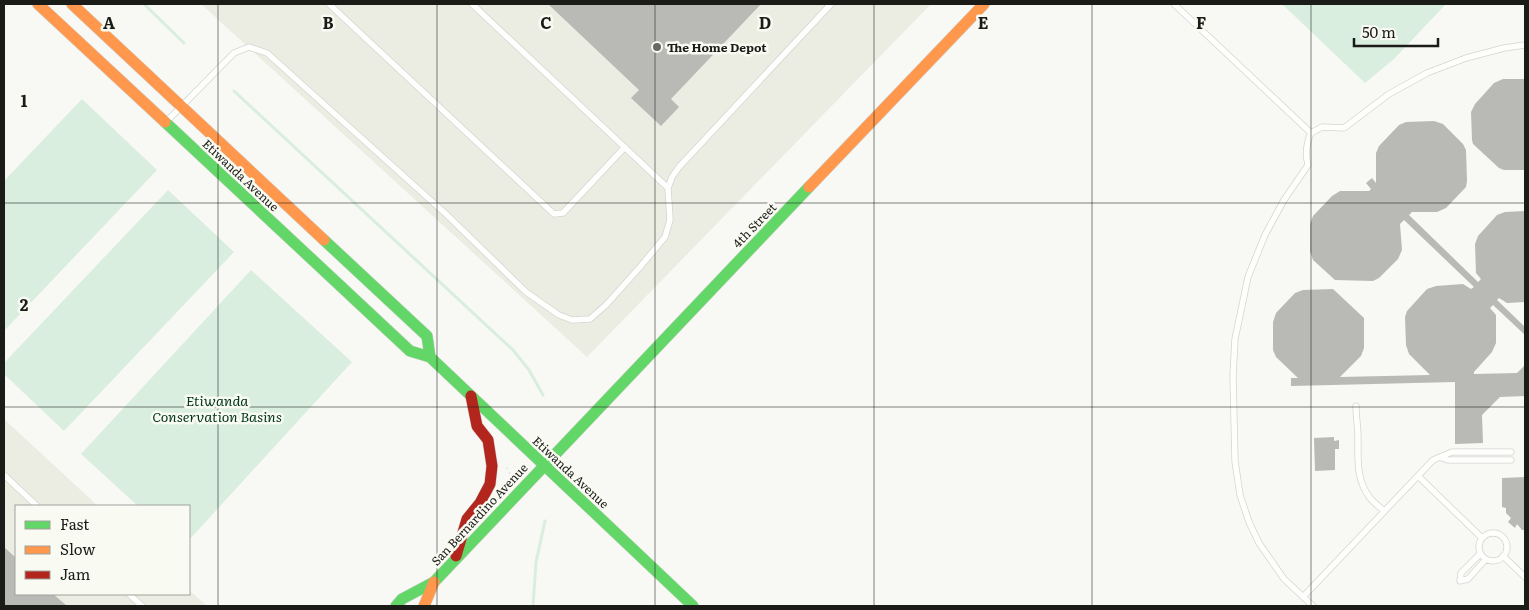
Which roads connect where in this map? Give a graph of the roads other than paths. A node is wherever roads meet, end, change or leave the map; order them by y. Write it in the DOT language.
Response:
graph roads {
  1 [pos="38,4"];
  2 [pos="72,4"];
  3 [pos="329,4"];
  4 [pos="472,4"];
  5 [pos="832,4"];
  6 [pos="984,4"];
  7 [pos="1174,4"];
  8 [pos="1525,45"];
  9 [pos="181,107"];
  10 [pos="165,122"];
  11 [pos="1311,133"];
  12 [pos="625,147"];
  13 [pos="668,188"];
  14 [pos="430,357"];
  15 [pos="471,396"];
  16 [pos="1356,406"];
  17 [pos="1511,452"];
  18 [pos="1442,458"];
  19 [pos="1511,460"];
  20 [pos="544,465"];
  21 [pos="4,475"];
  22 [pos="1418,476"];
  23 [pos="35,505"];
  24 [pos="1384,511"];
  25 [pos="1482,538"];
  26 [pos="1480,554"];
  27 [pos="1503,556"];
  28 [pos="1486,560"];
  29 [pos="454,561"];
  30 [pos="1525,577"];
  31 [pos="434,582"];
  32 [pos="130,595"];
  33 [pos="1303,596"];
  34 [pos="142,606"];
  35 [pos="396,606"];
  36 [pos="424,606"];
  37 [pos="692,606"];
  38 [pos="1313,606"];
  1 -- 10 [label="main road, Etiwanda Avenue"];
  2 -- 9 [label="main road, Etiwanda Avenue"];
  3 -- 12 [label="lane"];
  4 -- 12 [label="lane"];
  5 -- 13 [label="lane"];
  6 -- 20 [label="main road, 4th Street"];
  7 -- 11 [label="lane"];
  8 -- 11 [label="lane"];
  9 -- 10 [label="lane"];
  9 -- 13 [label="lane"];
  9 -- 14 [label="main road, Etiwanda Avenue"];
  10 -- 14 [label="main road, Etiwanda Avenue"];
  11 -- 33 [label="lane"];
  12 -- 13 [label="lane"];
  14 -- 15 [label="main road, Etiwanda Avenue"];
  15 -- 20 [label="main road, Etiwanda Avenue"];
  15 -- 29 [label="main road"];
  16 -- 24 [label="lane"];
  17 -- 18 [label="lane"];
  18 -- 19 [label="lane"];
  18 -- 22 [label="lane"];
  20 -- 29 [label="main road, San Bernardino Avenue"];
  20 -- 37 [label="main road, Etiwanda Avenue"];
  21 -- 23 [label="lane"];
  22 -- 24 [label="lane"];
  22 -- 25 [label="lane"];
  24 -- 33 [label="lane"];
  25 -- 26 [label="lane"];
  25 -- 27 [label="lane"];
  26 -- 28 [label="lane"];
  26 -- 28 [label="lane"];
  27 -- 28 [label="lane"];
  27 -- 30 [label="lane"];
  29 -- 31 [label="main road, San Bernardino Avenue"];
  31 -- 35 [label="main road, San Bernardino Avenue"];
  31 -- 36 [label="main road, San Bernardino Avenue"];
  32 -- 34 [label="lane"];
  33 -- 38 [label="lane"];
}
